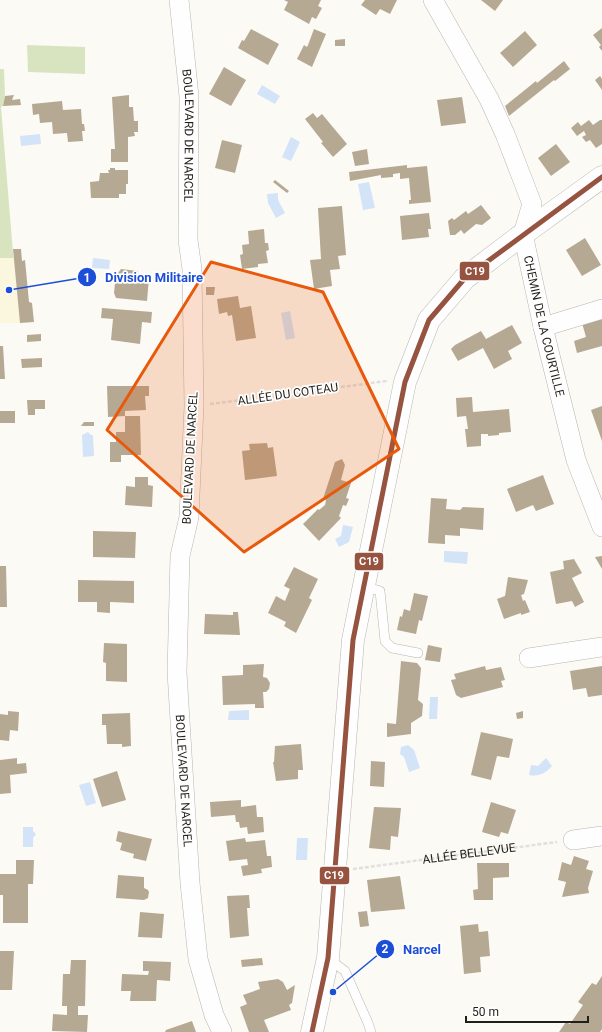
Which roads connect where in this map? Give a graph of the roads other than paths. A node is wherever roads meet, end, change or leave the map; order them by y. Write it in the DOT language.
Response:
graph roads {
  1 [pos="179,0"];
  2 [pos="433,0"];
  3 [pos="602,177"];
  4 [pos="523,234"];
  5 [pos="602,310"];
  6 [pos="543,327"];
  7 [pos="602,527"];
  8 [pos="363,586"];
  9 [pos="602,646"];
  10 [pos="418,653"];
  11 [pos="530,658"];
  12 [pos="602,836"];
  13 [pos="573,840"];
  14 [pos="328,958"];
  15 [pos="222,1032"];
  16 [pos="312,1032"];
  17 [pos="370,1032"];
  1 -- 15 [label="street, BOULEVARD DE NARCEL"];
  2 -- 4 [label="street, CHEMIN DE LA COURTILLE"];
  3 -- 4 [label="street"];
  4 -- 6 [label="street, CHEMIN DE LA COURTILLE"];
  4 -- 8 [label="street"];
  5 -- 6 [label="street"];
  6 -- 7 [label="street, CHEMIN DE LA COURTILLE"];
  8 -- 10 [label="lane"];
  8 -- 14 [label="street"];
  9 -- 11 [label="street"];
  12 -- 13 [label="street"];
  14 -- 16 [label="street"];
  14 -- 17 [label="lane"];
}
